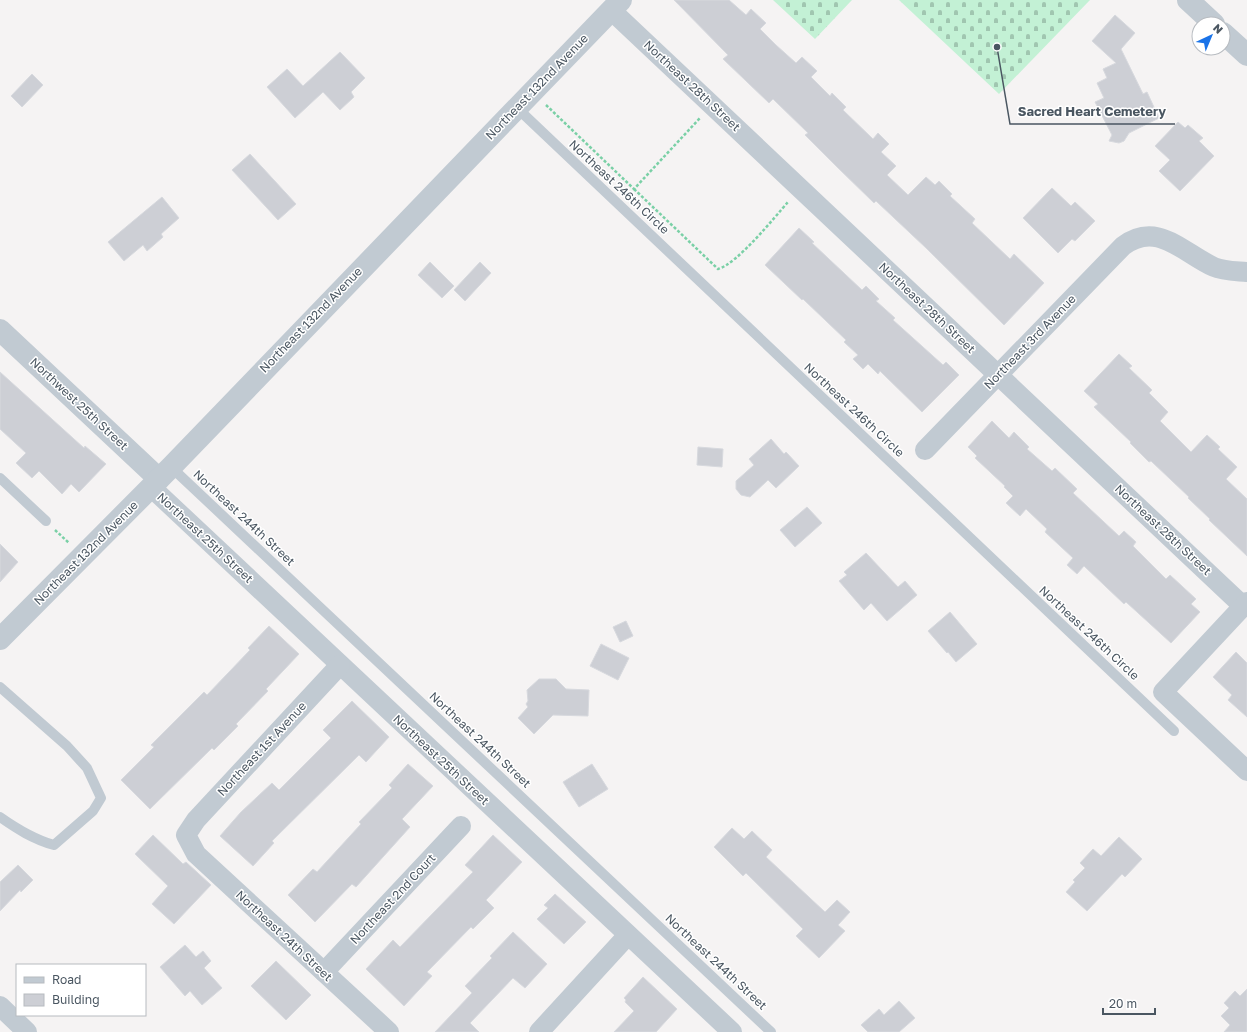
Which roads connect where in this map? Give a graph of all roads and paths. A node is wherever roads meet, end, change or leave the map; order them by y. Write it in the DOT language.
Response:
graph roads {
  1 [pos="1188,0"];
  2 [pos="616,5"];
  3 [pos="1205,16"];
  4 [pos="1231,40"];
  5 [pos="1247,55"];
  6 [pos="532,92"];
  7 [pos="712,105"];
  8 [pos="517,108"];
  9 [pos="800,188"];
  10 [pos="634,189"];
  11 [pos="1247,272"];
  12 [pos="0,330"];
  13 [pos="998,374"];
  14 [pos="925,450"];
  15 [pos="0,478"];
  16 [pos="160,478"];
  17 [pos="46,521"];
  18 [pos="82,556"];
  19 [pos="1245,604"];
  20 [pos="1,635"];
  21 [pos="340,665"];
  22 [pos="0,687"];
  23 [pos="1174,731"];
  24 [pos="1247,771"];
  25 [pos="0,816"];
  26 [pos="461,826"];
  27 [pos="186,835"];
  28 [pos="628,935"];
  29 [pos="324,972"];
  30 [pos="0,1006"];
  31 [pos="27,1032"];
  32 [pos="389,1032"];
  33 [pos="539,1032"];
  34 [pos="732,1032"];
  35 [pos="771,1032"];
  1 -- 3 [label="street"];
  2 -- 6 [label="street, Northeast 132nd Avenue"];
  2 -- 7 [label="street, Northeast 28th Street"];
  4 -- 5 [label="street"];
  6 -- 8 [label="street, Northeast 132nd Avenue"];
  6 -- 10 [label="path"];
  7 -- 9 [label="street, Northeast 28th Street"];
  7 -- 10 [label="path"];
  8 -- 16 [label="street, Northeast 132nd Avenue"];
  8 -- 23 [label="lane, Northeast 246th Circle"];
  9 -- 10 [label="path"];
  9 -- 13 [label="street, Northeast 28th Street"];
  11 -- 13 [label="street, Northeast 3rd Avenue"];
  12 -- 16 [label="street, Northwest 25th Street"];
  13 -- 14 [label="street, Northeast 3rd Avenue"];
  13 -- 19 [label="street, Northeast 28th Street"];
  15 -- 17 [label="lane"];
  16 -- 18 [label="street, Northeast 132nd Avenue"];
  16 -- 21 [label="street, Northeast 25th Street"];
  16 -- 35 [label="lane, Northeast 244th Street"];
  17 -- 18 [label="path"];
  18 -- 20 [label="street, Northeast 132nd Avenue"];
  19 -- 24 [label="street"];
  21 -- 27 [label="street, Northeast 1st Avenue"];
  21 -- 28 [label="street, Northeast 25th Street"];
  22 -- 25 [label="lane"];
  26 -- 29 [label="street, Northeast 2nd Court"];
  27 -- 29 [label="street, Northeast 24th Street"];
  28 -- 33 [label="street"];
  28 -- 34 [label="street, Northeast 25th Street"];
  29 -- 32 [label="street, Northeast 24th Street"];
  30 -- 31 [label="street"];
}
